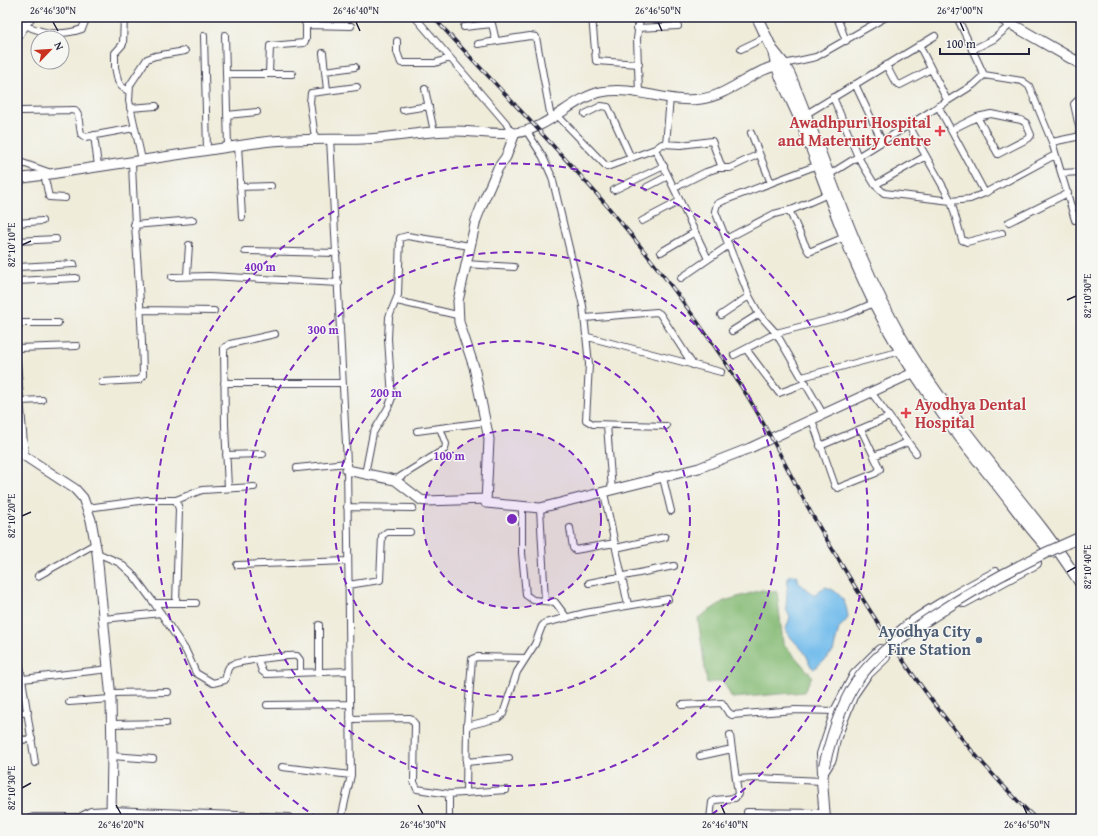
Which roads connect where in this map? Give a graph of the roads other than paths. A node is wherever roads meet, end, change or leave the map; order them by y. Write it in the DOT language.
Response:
graph roads {
  1 [pos="32,17"];
  2 [pos="87,17"];
  3 [pos="124,17"];
  4 [pos="303,17"];
  5 [pos="592,17"];
  6 [pos="640,17"];
  7 [pos="757,17"];
  8 [pos="837,17"];
  9 [pos="886,17"];
  10 [pos="957,17"];
  11 [pos="998,17"];
  12 [pos="417,18"];
  13 [pos="17,20"];
  14 [pos="306,25"];
  15 [pos="1010,25"];
  16 [pos="27,26"];
  17 [pos="350,26"];
  18 [pos="678,26"];
  19 [pos="464,27"];
  20 [pos="637,28"];
  21 [pos="225,35"];
  22 [pos="204,36"];
  23 [pos="935,36"];
  24 [pos="766,37"];
  25 [pos="17,39"];
  26 [pos="397,41"];
  27 [pos="496,41"];
  28 [pos="846,41"];
  29 [pos="478,44"];
  30 [pos="919,45"];
  31 [pos="741,49"];
  32 [pos="972,50"];
  33 [pos="185,51"];
  34 [pos="323,53"];
  35 [pos="450,58"];
  36 [pos="639,64"];
  37 [pos="780,64"];
  38 [pos="1081,64"];
  39 [pos="886,65"];
  40 [pos="354,67"];
  41 [pos="932,69"];
  42 [pos="325,71"];
  43 [pos="226,74"];
  44 [pos="269,74"];
  45 [pos="292,74"];
  46 [pos="984,75"];
  47 [pos="855,84"];
  48 [pos="358,87"];
  49 [pos="425,89"];
  50 [pos="327,90"];
  51 [pos="128,91"];
  52 [pos="640,93"];
  53 [pos="833,97"];
  54 [pos="670,98"];
  55 [pos="947,100"];
  56 [pos="1081,100"];
  57 [pos="156,106"];
  58 [pos="429,106"];
  59 [pos="938,106"];
  60 [pos="130,108"];
  61 [pos="403,110"];
  62 [pos="21,111"];
  63 [pos="257,112"];
  64 [pos="585,114"];
  65 [pos="227,115"];
  66 [pos="554,116"];
  67 [pos="803,116"];
  68 [pos="977,117"];
  69 [pos="908,124"];
  70 [pos="134,128"];
  71 [pos="526,130"];
  72 [pos="951,130"];
  73 [pos="434,132"];
  74 [pos="515,133"];
  75 [pos="751,133"];
  76 [pos="94,135"];
  77 [pos="1081,136"];
  78 [pos="315,138"];
  79 [pos="330,138"];
  80 [pos="882,141"];
  81 [pos="1052,142"];
  82 [pos="666,144"];
  83 [pos="238,145"];
  84 [pos="228,147"];
  85 [pos="655,149"];
  86 [pos="207,150"];
  87 [pos="759,154"];
  88 [pos="1055,155"];
  89 [pos="926,156"];
  90 [pos="858,157"];
  91 [pos="631,158"];
  92 [pos="17,161"];
  93 [pos="137,161"];
  94 [pos="818,165"];
  95 [pos="98,166"];
  96 [pos="664,166"];
  97 [pos="722,168"];
  98 [pos="1081,172"];
  99 [pos="1062,173"];
  100 [pos="48,174"];
  101 [pos="668,176"];
  102 [pos="825,177"];
  103 [pos="17,179"];
  104 [pos="771,183"];
  105 [pos="875,185"];
  106 [pos="271,186"];
  107 [pos="240,187"];
  108 [pos="647,187"];
  109 [pos="674,188"];
  110 [pos="614,190"];
  111 [pos="985,193"];
  112 [pos="1068,193"];
  113 [pos="828,194"];
  114 [pos="65,198"];
  115 [pos="680,201"];
  116 [pos="951,201"];
  117 [pos="789,210"];
  118 [pos="242,217"];
  119 [pos="193,220"];
  120 [pos="1075,220"];
  121 [pos="42,221"];
  122 [pos="642,221"];
  123 [pos="17,222"];
  124 [pos="1009,222"];
  125 [pos="134,225"];
  126 [pos="695,232"];
  127 [pos="1002,233"];
  128 [pos="56,239"];
  129 [pos="726,239"];
  130 [pos="847,240"];
  131 [pos="17,241"];
  132 [pos="189,245"];
  133 [pos="729,245"];
  134 [pos="470,246"];
  135 [pos="245,251"];
  136 [pos="661,252"];
  137 [pos="338,253"];
  138 [pos="708,259"];
  139 [pos="74,264"];
  140 [pos="465,264"];
  141 [pos="17,267"];
  142 [pos="514,267"];
  143 [pos="187,275"];
  144 [pos="172,277"];
  145 [pos="76,278"];
  146 [pos="681,278"];
  147 [pos="17,281"];
  148 [pos="339,283"];
  149 [pos="749,296"];
  150 [pos="396,301"];
  151 [pos="874,303"];
  152 [pos="142,310"];
  153 [pos="214,312"];
  154 [pos="758,314"];
  155 [pos="457,315"];
  156 [pos="721,315"];
  157 [pos="586,318"];
  158 [pos="17,323"];
  159 [pos="58,323"];
  160 [pos="732,331"];
  161 [pos="776,333"];
  162 [pos="275,334"];
  163 [pos="588,337"];
  164 [pos="76,346"];
  165 [pos="17,348"];
  166 [pos="746,349"];
  167 [pos="901,351"];
  168 [pos="734,355"];
  169 [pos="17,362"];
  170 [pos="693,365"];
  171 [pos="17,366"];
  172 [pos="721,372"];
  173 [pos="914,372"];
  174 [pos="802,377"];
  175 [pos="102,382"];
  176 [pos="224,383"];
  177 [pos="342,383"];
  178 [pos="806,383"];
  179 [pos="871,392"];
  180 [pos="42,400"];
  181 [pos="19,405"];
  182 [pos="823,414"];
  183 [pos="889,417"];
  184 [pos="812,420"];
  185 [pos="486,422"];
  186 [pos="607,425"];
  187 [pos="666,426"];
  188 [pos="440,428"];
  189 [pos="861,429"];
  190 [pos="417,431"];
  191 [pos="908,442"];
  192 [pos="820,446"];
  193 [pos="916,453"];
  194 [pos="21,454"];
  195 [pos="263,454"];
  196 [pos="226,455"];
  197 [pos="874,456"];
  198 [pos="347,467"];
  199 [pos="297,468"];
  200 [pos="365,474"];
  201 [pos="663,478"];
  202 [pos="395,480"];
  203 [pos="254,487"];
  204 [pos="228,488"];
  205 [pos="608,492"];
  206 [pos="486,499"];
  207 [pos="176,500"];
  208 [pos="347,507"];
  209 [pos="87,508"];
  210 [pos="413,508"];
  211 [pos="522,508"];
  212 [pos="540,508"];
  213 [pos="671,511"];
  214 [pos="1026,514"];
  215 [pos="570,528"];
  216 [pos="410,532"];
  217 [pos="1081,533"];
  218 [pos="665,537"];
  219 [pos="1081,537"];
  220 [pos="1081,541"];
  221 [pos="615,545"];
  222 [pos="96,548"];
  223 [pos="1053,549"];
  224 [pos="348,561"];
  225 [pos="237,565"];
  226 [pos="674,566"];
  227 [pos="38,576"];
  228 [pos="622,576"];
  229 [pos="588,583"];
  230 [pos="348,585"];
  231 [pos="1080,585"];
  232 [pos="668,599"];
  233 [pos="545,601"];
  234 [pos="154,603"];
  235 [pos="176,603"];
  236 [pos="196,603"];
  237 [pos="628,605"];
  238 [pos="161,613"];
  239 [pos="567,618"];
  240 [pos="104,619"];
  241 [pos="319,626"];
  242 [pos="17,646"];
  243 [pos="525,658"];
  244 [pos="258,659"];
  245 [pos="109,669"];
  246 [pos="349,671"];
  247 [pos="300,672"];
  248 [pos="319,672"];
  249 [pos="23,679"];
  250 [pos="168,692"];
  251 [pos="111,696"];
  252 [pos="69,702"];
  253 [pos="350,704"];
  254 [pos="267,705"];
  255 [pos="682,705"];
  256 [pos="836,711"];
  257 [pos="28,712"];
  258 [pos="17,713"];
  259 [pos="350,719"];
  260 [pos="166,723"];
  261 [pos="112,724"];
  262 [pos="467,726"];
  263 [pos="730,735"];
  264 [pos="32,739"];
  265 [pos="17,740"];
  266 [pos="732,749"];
  267 [pos="112,756"];
  268 [pos="700,756"];
  269 [pos="509,758"];
  270 [pos="153,759"];
  271 [pos="466,762"];
  272 [pos="35,763"];
  273 [pos="282,767"];
  274 [pos="823,773"];
  275 [pos="351,775"];
  276 [pos="736,779"];
  277 [pos="506,790"];
  278 [pos="466,793"];
  279 [pos="449,794"];
  280 [pos="110,812"];
  281 [pos="747,812"];
  282 [pos="128,816"];
  283 [pos="824,816"];
  284 [pos="92,817"];
  285 [pos="33,819"];
  286 [pos="46,819"];
  287 [pos="288,819"];
  288 [pos="341,819"];
  289 [pos="449,819"];
  290 [pos="710,819"];
  1 -- 16 [label="street"];
  2 -- 16 [label="street"];
  3 -- 51 [label="street"];
  4 -- 14 [label="street"];
  5 -- 36 [label="street"];
  6 -- 20 [label="street"];
  7 -- 24 [label="main road"];
  8 -- 28 [label="street"];
  9 -- 28 [label="street"];
  10 -- 32 [label="street"];
  11 -- 15 [label="main road"];
  12 -- 35 [label="street"];
  13 -- 16 [label="street"];
  14 -- 17 [label="street"];
  14 -- 44 [label="street"];
  15 -- 32 [label="street"];
  15 -- 38 [label="main road"];
  16 -- 25 [label="street"];
  18 -- 20 [label="street"];
  19 -- 27 [label="street"];
  20 -- 36 [label="street"];
  21 -- 43 [label="street"];
  22 -- 86 [label="street"];
  23 -- 30 [label="street"];
  24 -- 31 [label="street"];
  24 -- 37 [label="main road"];
  26 -- 35 [label="street"];
  27 -- 29 [label="street"];
  27 -- 66 [label="street"];
  28 -- 37 [label="street"];
  30 -- 39 [label="street"];
  30 -- 41 [label="street"];
  32 -- 46 [label="street"];
  33 -- 51 [label="street"];
  34 -- 42 [label="street"];
  35 -- 74 [label="street"];
  36 -- 52 [label="street"];
  37 -- 54 [label="main road"];
  37 -- 67 [label="main road"];
  39 -- 41 [label="street"];
  39 -- 47 [label="street"];
  40 -- 42 [label="street"];
  41 -- 55 [label="street"];
  42 -- 50 [label="street"];
  43 -- 44 [label="street"];
  43 -- 65 [label="street"];
  44 -- 45 [label="street"];
  46 -- 55 [label="street"];
  46 -- 81 [label="street"];
  47 -- 53 [label="street"];
  47 -- 80 [label="street"];
  48 -- 50 [label="street"];
  49 -- 58 [label="street"];
  50 -- 78 [label="street"];
  51 -- 60 [label="street"];
  52 -- 54 [label="main road"];
  52 -- 66 [label="main road"];
  53 -- 67 [label="street"];
  53 -- 90 [label="street"];
  54 -- 82 [label="street"];
  55 -- 59 [label="street"];
  56 -- 77 [label="street"];
  57 -- 60 [label="street"];
  58 -- 61 [label="street"];
  58 -- 73 [label="street"];
  59 -- 69 [label="street"];
  59 -- 72 [label="street"];
  60 -- 70 [label="street"];
  62 -- 76 [label="street"];
  63 -- 65 [label="street"];
  64 -- 91 [label="street"];
  65 -- 84 [label="street"];
  66 -- 71 [label="main road"];
  66 -- 91 [label="street"];
  67 -- 94 [label="main road"];
  67 -- 102 [label="main road"];
  68 -- 68 [label="street"];
  68 -- 72 [label="street"];
  69 -- 80 [label="street"];
  69 -- 89 [label="street"];
  70 -- 76 [label="street"];
  70 -- 93 [label="street"];
  71 -- 74 [label="main road"];
  71 -- 157 [label="street"];
  72 -- 111 [label="street"];
  73 -- 74 [label="main road"];
  73 -- 79 [label="main road"];
  74 -- 134 [label="main road"];
  75 -- 87 [label="street"];
  76 -- 95 [label="street"];
  77 -- 81 [label="street"];
  78 -- 79 [label="main road"];
  78 -- 83 [label="main road"];
  79 -- 137 [label="street"];
  80 -- 90 [label="street"];
  81 -- 88 [label="street"];
  82 -- 85 [label="street"];
  82 -- 97 [label="street"];
  83 -- 84 [label="main road"];
  83 -- 107 [label="street"];
  84 -- 86 [label="main road"];
  85 -- 91 [label="street"];
  85 -- 96 [label="street"];
  86 -- 93 [label="main road"];
  87 -- 97 [label="street"];
  87 -- 104 [label="street"];
  88 -- 99 [label="street"];
  88 -- 111 [label="street"];
  89 -- 105 [label="street"];
  89 -- 116 [label="street"];
  90 -- 102 [label="street"];
  90 -- 105 [label="street"];
  92 -- 100 [label="street"];
  93 -- 95 [label="main road"];
  93 -- 125 [label="street"];
  94 -- 102 [label="main road"];
  94 -- 104 [label="street"];
  95 -- 100 [label="main road"];
  96 -- 101 [label="street"];
  96 -- 110 [label="street"];
  97 -- 109 [label="street"];
  98 -- 99 [label="street"];
  99 -- 112 [label="street"];
  100 -- 103 [label="main road"];
  100 -- 114 [label="street"];
  101 -- 108 [label="street"];
  101 -- 109 [label="street"];
  102 -- 113 [label="main road"];
  102 -- 214 [label="main road"];
  104 -- 129 [label="street"];
  105 -- 116 [label="street"];
  106 -- 107 [label="street"];
  107 -- 118 [label="street"];
  109 -- 115 [label="street"];
  111 -- 116 [label="street"];
  112 -- 120 [label="street"];
  112 -- 124 [label="street"];
  113 -- 117 [label="street"];
  113 -- 130 [label="main road"];
  115 -- 122 [label="street"];
  115 -- 126 [label="street"];
  116 -- 127 [label="street"];
  117 -- 129 [label="street"];
  117 -- 130 [label="street"];
  119 -- 125 [label="street"];
  121 -- 123 [label="street"];
  125 -- 152 [label="street"];
  126 -- 136 [label="street"];
  126 -- 138 [label="street"];
  128 -- 131 [label="street"];
  129 -- 133 [label="street"];
  130 -- 151 [label="main road"];
  132 -- 143 [label="street"];
  133 -- 138 [label="street"];
  133 -- 149 [label="street"];
  134 -- 140 [label="main road"];
  134 -- 150 [label="street"];
  135 -- 137 [label="street"];
  137 -- 148 [label="street"];
  138 -- 146 [label="street"];
  139 -- 141 [label="street"];
  140 -- 142 [label="street"];
  140 -- 155 [label="main road"];
  143 -- 144 [label="street"];
  143 -- 148 [label="street"];
  145 -- 147 [label="street"];
  148 -- 177 [label="street"];
  149 -- 154 [label="street"];
  149 -- 156 [label="street"];
  150 -- 155 [label="street"];
  150 -- 200 [label="street"];
  151 -- 161 [label="street"];
  151 -- 167 [label="main road"];
  152 -- 153 [label="street"];
  152 -- 175 [label="street"];
  154 -- 160 [label="street"];
  154 -- 161 [label="street"];
  155 -- 185 [label="main road"];
  157 -- 163 [label="street"];
  157 -- 170 [label="street"];
  158 -- 159 [label="street"];
  161 -- 166 [label="street"];
  161 -- 174 [label="street"];
  162 -- 176 [label="street"];
  163 -- 170 [label="street"];
  163 -- 186 [label="street"];
  164 -- 165 [label="street"];
  166 -- 168 [label="street"];
  166 -- 178 [label="street"];
  167 -- 173 [label="main road"];
  167 -- 174 [label="street"];
  169 -- 171 [label="street"];
  170 -- 172 [label="street"];
  171 -- 181 [label="street"];
  173 -- 179 [label="main road"];
  173 -- 214 [label="main road"];
  174 -- 178 [label="street"];
  176 -- 177 [label="street"];
  176 -- 196 [label="street"];
  177 -- 198 [label="street"];
  178 -- 182 [label="street"];
  179 -- 182 [label="main road"];
  179 -- 183 [label="street"];
  180 -- 181 [label="street"];
  181 -- 194 [label="street"];
  182 -- 184 [label="main road"];
  183 -- 189 [label="street"];
  183 -- 191 [label="street"];
  184 -- 192 [label="street"];
  184 -- 201 [label="main road"];
  185 -- 188 [label="street"];
  185 -- 206 [label="main road"];
  186 -- 187 [label="street"];
  186 -- 205 [label="street"];
  188 -- 190 [label="street"];
  188 -- 202 [label="street"];
  189 -- 192 [label="street"];
  189 -- 197 [label="street"];
  191 -- 193 [label="street"];
  191 -- 197 [label="street"];
  192 -- 197 [label="street"];
  194 -- 209 [label="main road"];
  195 -- 196 [label="street"];
  196 -- 204 [label="street"];
  198 -- 199 [label="street"];
  198 -- 200 [label="main road"];
  198 -- 208 [label="street"];
  200 -- 202 [label="main road"];
  201 -- 205 [label="main road"];
  201 -- 213 [label="street"];
  202 -- 206 [label="main road"];
  203 -- 204 [label="street"];
  204 -- 207 [label="street"];
  205 -- 212 [label="main road"];
  205 -- 221 [label="street"];
  206 -- 211 [label="main road"];
  207 -- 209 [label="street"];
  207 -- 235 [label="street"];
  208 -- 210 [label="street"];
  208 -- 224 [label="street"];
  209 -- 222 [label="main road"];
  211 -- 212 [label="main road"];
  211 -- 233 [label="street"];
  212 -- 233 [label="street"];
  214 -- 223 [label="main road"];
  215 -- 221 [label="street"];
  216 -- 230 [label="street"];
  217 -- 223 [label="main road"];
  218 -- 221 [label="street"];
  219 -- 274 [label="main road, bridge"];
  220 -- 223 [label="main road"];
  221 -- 228 [label="street"];
  222 -- 227 [label="street"];
  222 -- 234 [label="street"];
  222 -- 240 [label="main road"];
  223 -- 223 [label="main road"];
  223 -- 231 [label="main road"];
  224 -- 225 [label="street"];
  224 -- 230 [label="street"];
  226 -- 228 [label="street"];
  228 -- 229 [label="street"];
  228 -- 237 [label="street"];
  230 -- 246 [label="street"];
  232 -- 237 [label="street"];
  233 -- 239 [label="street"];
  234 -- 235 [label="street"];
  234 -- 238 [label="street"];
  235 -- 236 [label="street"];
  237 -- 239 [label="street"];
  238 -- 240 [label="street"];
  238 -- 244 [label="street"];
  239 -- 243 [label="street"];
  240 -- 245 [label="main road"];
  241 -- 248 [label="street"];
  242 -- 249 [label="street"];
  243 -- 262 [label="street"];
  243 -- 262 [label="street"];
  244 -- 247 [label="street"];
  244 -- 247 [label="street"];
  245 -- 249 [label="street"];
  245 -- 251 [label="main road"];
  246 -- 248 [label="street"];
  246 -- 253 [label="street"];
  247 -- 248 [label="street"];
  249 -- 257 [label="street"];
  250 -- 251 [label="street"];
  251 -- 252 [label="street"];
  251 -- 261 [label="main road"];
  253 -- 254 [label="street"];
  253 -- 259 [label="street"];
  255 -- 256 [label="street"];
  256 -- 274 [label="main road"];
  256 -- 274 [label="main road"];
  257 -- 258 [label="street"];
  257 -- 264 [label="street"];
  259 -- 275 [label="street"];
  259 -- 279 [label="street"];
  260 -- 261 [label="street"];
  261 -- 267 [label="main road"];
  262 -- 271 [label="street"];
  263 -- 266 [label="street"];
  264 -- 265 [label="street"];
  264 -- 272 [label="street"];
  266 -- 268 [label="street"];
  266 -- 276 [label="street"];
  267 -- 270 [label="street"];
  267 -- 280 [label="main road"];
  269 -- 271 [label="street"];
  271 -- 278 [label="street"];
  273 -- 275 [label="street"];
  274 -- 276 [label="street"];
  274 -- 283 [label="main road"];
  275 -- 288 [label="street"];
  276 -- 290 [label="street"];
  277 -- 278 [label="street"];
  278 -- 279 [label="street"];
  279 -- 289 [label="street"];
  280 -- 282 [label="main road"];
  280 -- 284 [label="main road"];
  281 -- 283 [label="street"];
  282 -- 287 [label="main road"];
  284 -- 286 [label="main road"];
  285 -- 286 [label="main road"];
}
